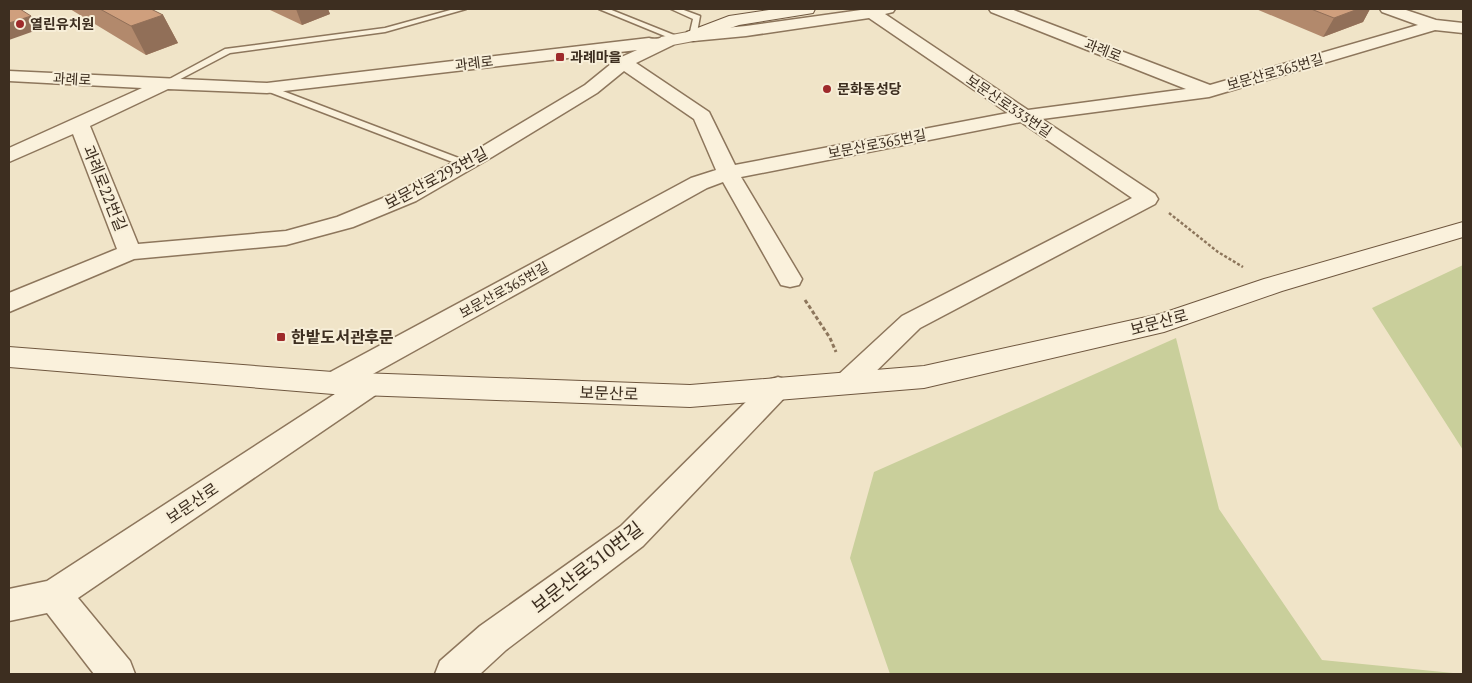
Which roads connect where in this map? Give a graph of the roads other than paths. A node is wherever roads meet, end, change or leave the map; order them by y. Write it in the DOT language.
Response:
graph roads {
  1 [pos="462,9"];
  2 [pos="603,9"];
  3 [pos="675,9"];
  4 [pos="807,9"];
  5 [pos="997,9"];
  6 [pos="1388,9"];
  7 [pos="879,11"];
  8 [pos="1435,25"];
  9 [pos="1463,28"];
  10 [pos="680,39"];
  11 [pos="1463,43"];
  12 [pos="623,63"];
  13 [pos="9,76"];
  14 [pos="166,83"];
  15 [pos="267,88"];
  16 [pos="1209,91"];
  17 [pos="1023,116"];
  18 [pos="79,123"];
  19 [pos="9,156"];
  20 [pos="466,164"];
  21 [pos="728,173"];
  22 [pos="1463,229"];
  23 [pos="130,252"];
  24 [pos="790,279"];
  25 [pos="9,303"];
  26 [pos="9,357"];
  27 [pos="848,382"];
  28 [pos="333,383"];
  29 [pos="370,385"];
  30 [pos="778,387"];
  31 [pos="54,595"];
  32 [pos="9,605"];
  33 [pos="117,674"];
  34 [pos="453,674"];
  1 -- 14 [label="lane, 과례로"];
  2 -- 10 [label="lane, 과례로"];
  3 -- 10 [label="lane"];
  4 -- 10 [label="main road"];
  5 -- 16 [label="street, 과례로"];
  6 -- 8 [label="street"];
  7 -- 10 [label="street, 과례로"];
  7 -- 17 [label="street, 보문산로333번길"];
  8 -- 9 [label="street, 보문산로365번길"];
  8 -- 11 [label="street"];
  8 -- 16 [label="street, 보문산로365번길"];
  10 -- 12 [label="street, 보문산로293번길"];
  10 -- 15 [label="street, 과례로"];
  12 -- 20 [label="street, 보문산로293번길"];
  12 -- 21 [label="street"];
  13 -- 14 [label="street, 과례로"];
  14 -- 15 [label="street, 과례로"];
  14 -- 18 [label="street, 과례로22번길"];
  15 -- 20 [label="lane, 과례로"];
  16 -- 17 [label="street, 보문산로365번길"];
  17 -- 21 [label="street, 보문산로365번길"];
  17 -- 27 [label="street, 보문산로333번길"];
  18 -- 19 [label="street, 과례로22번길"];
  18 -- 23 [label="street, 과례로22번길"];
  20 -- 23 [label="street, 보문산로293번길"];
  21 -- 24 [label="street"];
  21 -- 28 [label="street, 보문산로365번길"];
  22 -- 27 [label="main road, 보문산로"];
  23 -- 25 [label="street, 보문산로293번길"];
  26 -- 28 [label="main road, 보문산로"];
  27 -- 30 [label="main road, 보문산로"];
  28 -- 29 [label="main road, 보문산로"];
  29 -- 30 [label="main road, 보문산로"];
  29 -- 31 [label="street, 보문산로"];
  30 -- 34 [label="street, 보문산로310번길"];
  31 -- 32 [label="street, 보문산로"];
  31 -- 33 [label="street"];
}
